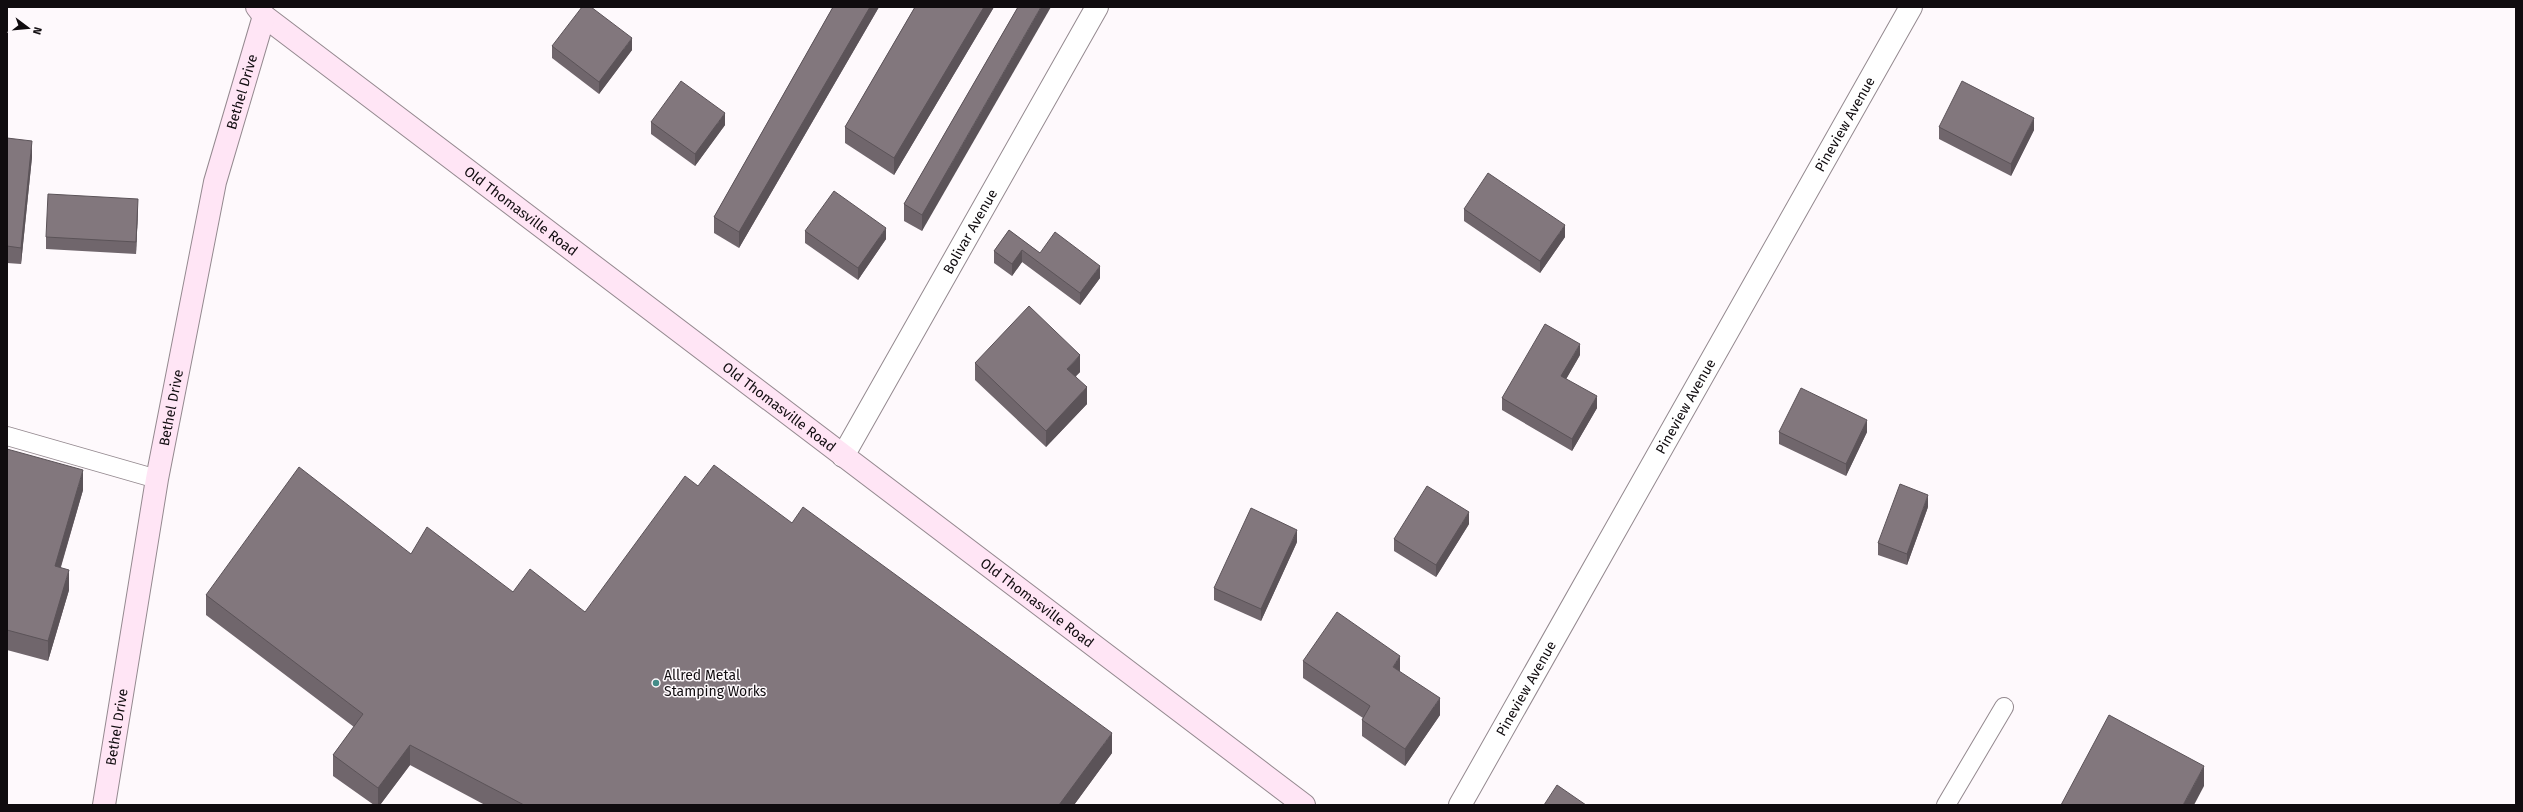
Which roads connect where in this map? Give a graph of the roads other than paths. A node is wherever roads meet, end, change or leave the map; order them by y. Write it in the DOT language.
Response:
graph roads {
  1 [pos="1097,7"];
  2 [pos="1911,7"];
  3 [pos="261,11"];
  4 [pos="7,436"];
  5 [pos="843,456"];
  6 [pos="157,479"];
  7 [pos="2004,707"];
  8 [pos="104,805"];
  9 [pos="1304,805"];
  10 [pos="1460,805"];
  11 [pos="1946,805"];
  1 -- 5 [label="street, Bolivar Avenue"];
  2 -- 10 [label="street, Pineview Avenue"];
  3 -- 5 [label="street, Old Thomasville Road"];
  3 -- 6 [label="street, Bethel Drive"];
  4 -- 6 [label="lane"];
  5 -- 9 [label="street, Old Thomasville Road"];
  6 -- 8 [label="street, Bethel Drive"];
  7 -- 11 [label="lane"];
}
